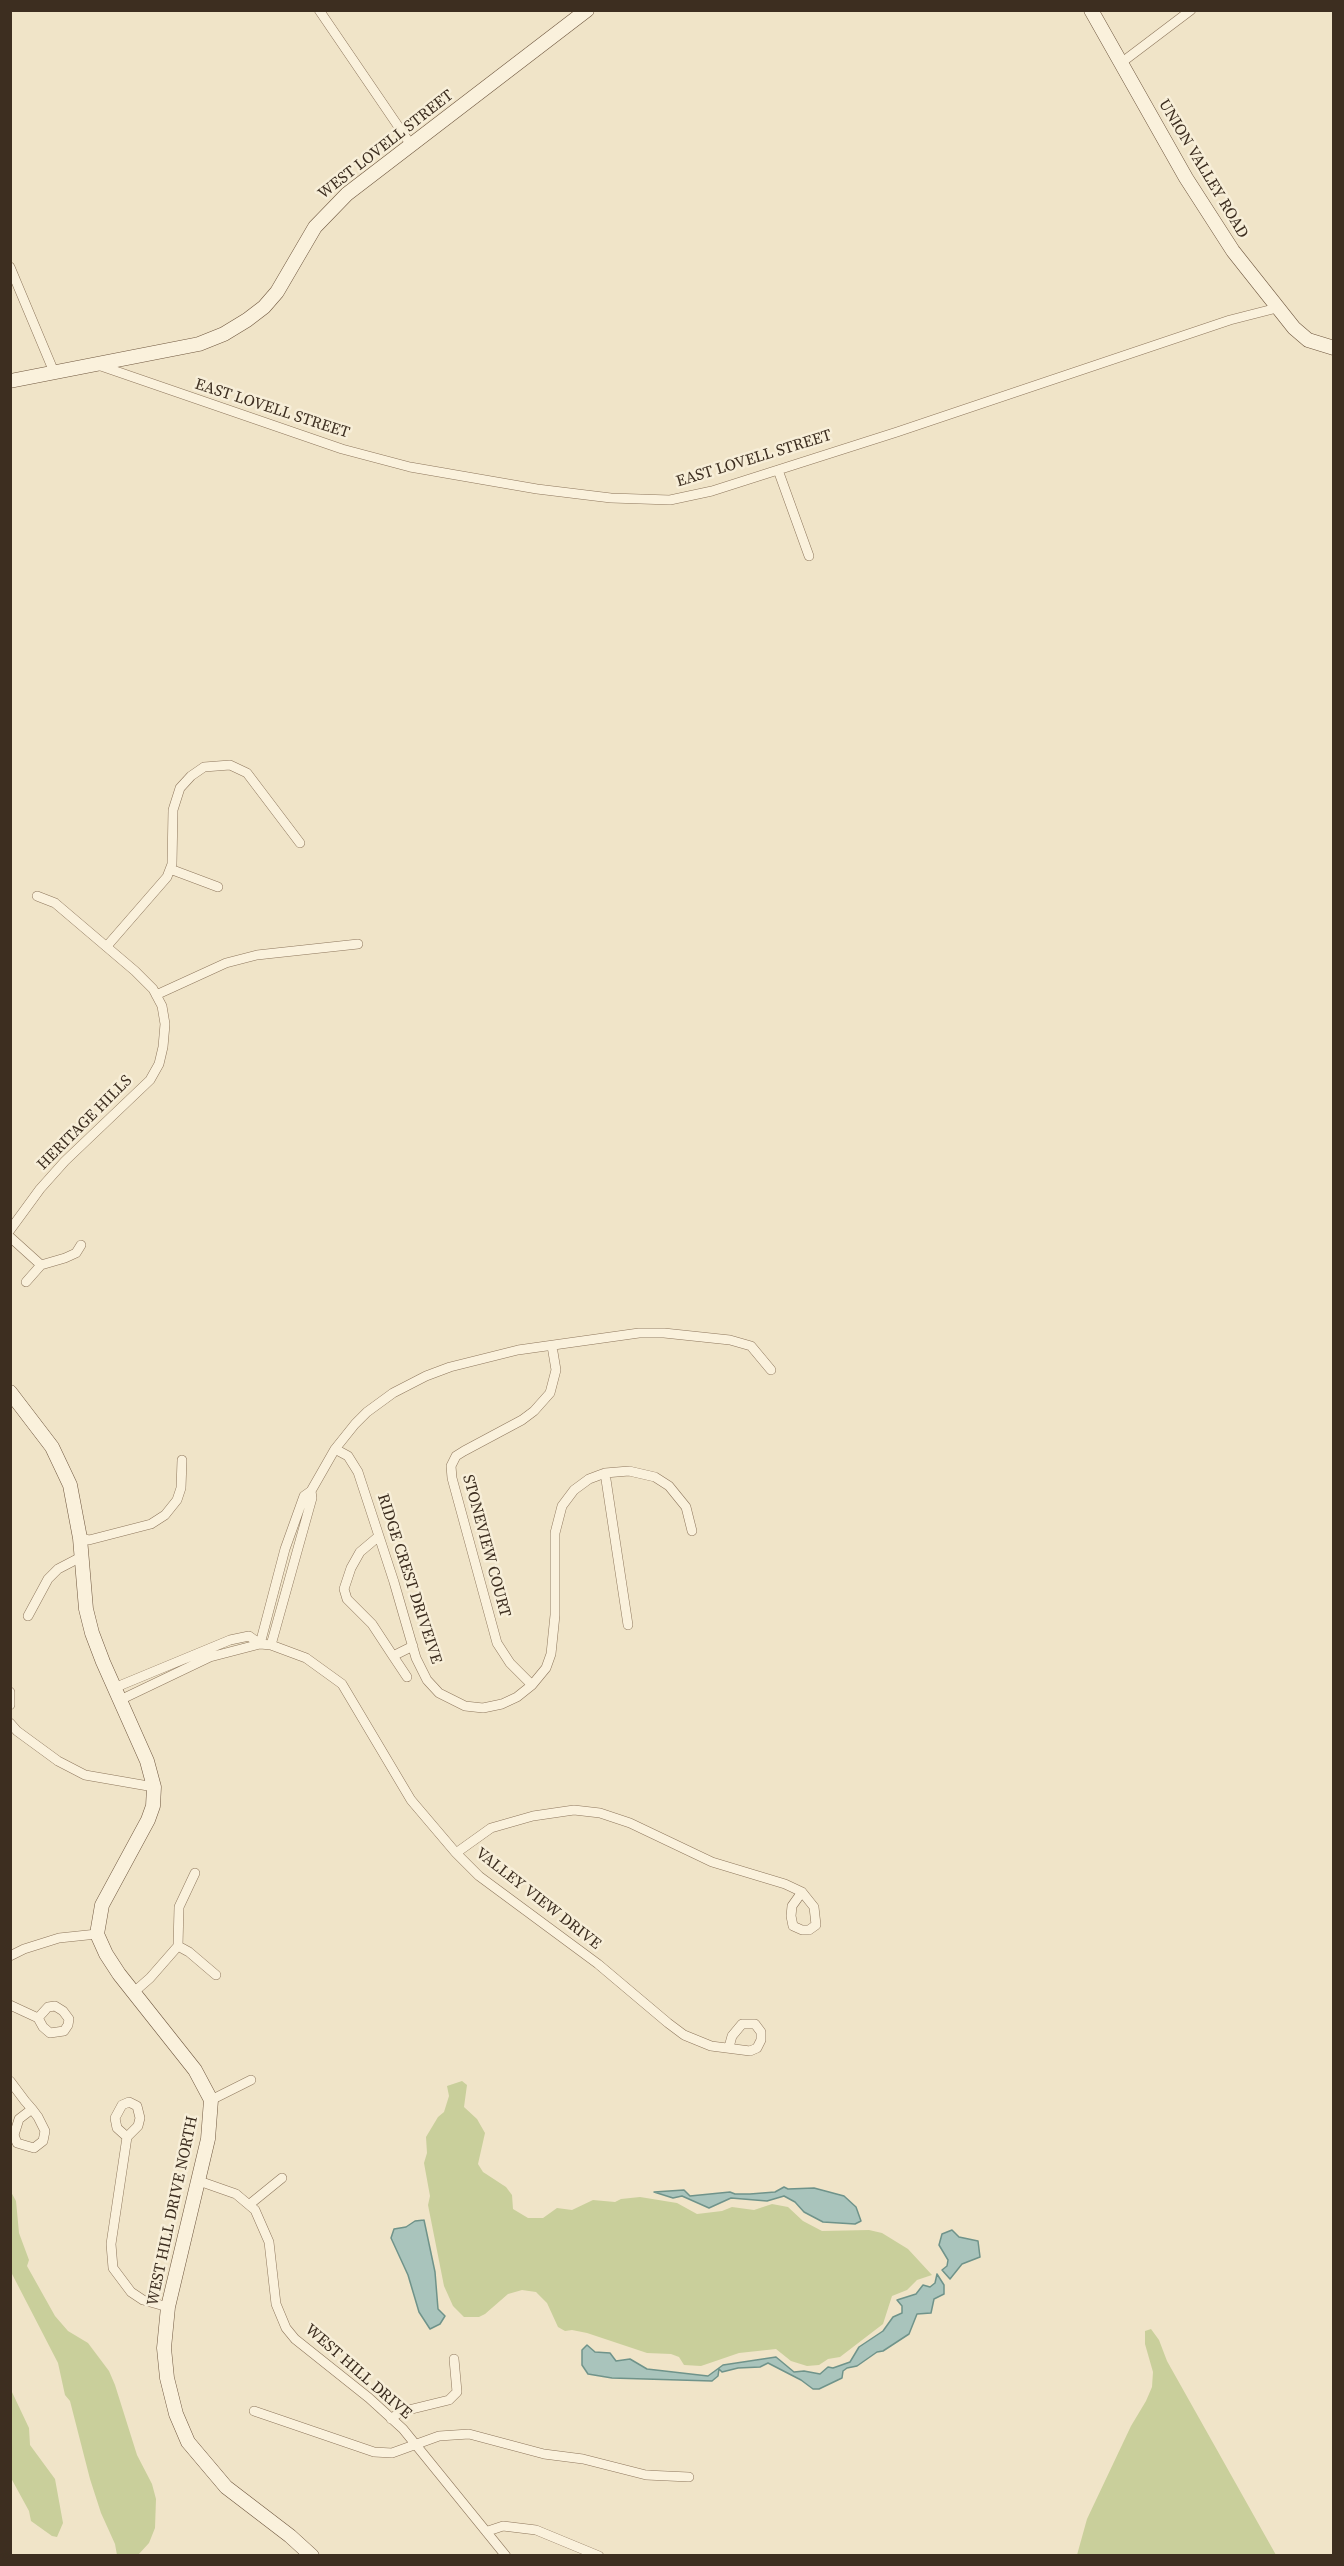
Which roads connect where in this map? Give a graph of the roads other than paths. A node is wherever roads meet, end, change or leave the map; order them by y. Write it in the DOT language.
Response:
graph roads {
  1 [pos="319,10"];
  2 [pos="587,10"];
  3 [pos="1091,10"];
  4 [pos="1191,10"];
  5 [pos="1121,63"];
  6 [pos="411,145"];
  7 [pos="10,267"];
  8 [pos="1276,308"];
  9 [pos="1334,348"];
  10 [pos="93,364"];
  11 [pos="54,372"];
  12 [pos="10,381"];
  13 [pos="778,470"];
  14 [pos="809,556"];
  15 [pos="300,843"];
  16 [pos="170,869"];
  17 [pos="218,887"];
  18 [pos="37,896"];
  19 [pos="358,944"];
  20 [pos="107,946"];
  21 [pos="156,995"];
  22 [pos="10,1230"];
  23 [pos="10,1237"];
  24 [pos="81,1245"];
  25 [pos="41,1265"];
  26 [pos="26,1282"];
  27 [pos="552,1346"];
  28 [pos="771,1370"];
  29 [pos="10,1392"];
  30 [pos="335,1449"];
  31 [pos="182,1460"];
  32 [pos="605,1473"];
  33 [pos="311,1491"];
  34 [pos="692,1531"];
  35 [pos="379,1536"];
  36 [pos="80,1538"];
  37 [pos="285,1549"];
  38 [pos="297,1551"];
  39 [pos="81,1557"];
  40 [pos="275,1586"];
  41 [pos="287,1586"];
  42 [pos="28,1616"];
  43 [pos="628,1624"];
  44 [pos="260,1644"];
  45 [pos="271,1645"];
  46 [pos="413,1646"];
  47 [pos="393,1656"];
  48 [pos="407,1677"];
  49 [pos="532,1685"];
  50 [pos="10,1692"];
  51 [pos="117,1694"];
  52 [pos="10,1705"];
  53 [pos="10,1722"];
  54 [pos="154,1787"];
  55 [pos="456,1853"];
  56 [pos="195,1873"];
  57 [pos="802,1892"];
  58 [pos="97,1934"];
  59 [pos="178,1946"];
  60 [pos="10,1956"];
  61 [pos="216,1975"];
  62 [pos="134,1992"];
  63 [pos="10,2005"];
  64 [pos="38,2018"];
  65 [pos="729,2047"];
  66 [pos="251,2080"];
  67 [pos="10,2081"];
  68 [pos="211,2100"];
  69 [pos="32,2109"];
  70 [pos="127,2137"];
  71 [pos="282,2178"];
  72 [pos="199,2181"];
  73 [pos="250,2204"];
  74 [pos="168,2307"];
  75 [pos="454,2359"];
  76 [pos="254,2411"];
  77 [pos="391,2419"];
  78 [pos="417,2445"];
  79 [pos="689,2477"];
  80 [pos="488,2531"];
  81 [pos="312,2556"];
  82 [pos="506,2556"];
  83 [pos="599,2556"];
  1 -- 6 [label="street"];
  2 -- 6 [label="street, WEST LOVELL STREET"];
  3 -- 5 [label="street, UNION VALLEY ROAD"];
  4 -- 5 [label="street"];
  5 -- 8 [label="street, UNION VALLEY ROAD"];
  6 -- 10 [label="street, WEST LOVELL STREET"];
  7 -- 11 [label="street"];
  8 -- 9 [label="street, UNION VALLEY ROAD"];
  8 -- 13 [label="street, EAST LOVELL STREET"];
  10 -- 11 [label="street, WEST LOVELL STREET"];
  10 -- 13 [label="street, EAST LOVELL STREET"];
  11 -- 12 [label="street, WEST LOVELL STREET"];
  13 -- 14 [label="street"];
  15 -- 16 [label="street"];
  16 -- 17 [label="street"];
  16 -- 20 [label="street"];
  18 -- 20 [label="street, HERITAGE HILLS"];
  19 -- 21 [label="street"];
  20 -- 21 [label="street, HERITAGE HILLS"];
  21 -- 22 [label="street, HERITAGE HILLS"];
  23 -- 25 [label="street"];
  24 -- 25 [label="street"];
  25 -- 26 [label="street"];
  27 -- 28 [label="street"];
  27 -- 30 [label="street"];
  27 -- 49 [label="street, STONEVIEW COURT"];
  29 -- 36 [label="street"];
  30 -- 33 [label="street"];
  30 -- 35 [label="street, RIDGE CREST DRIVEIVE"];
  31 -- 36 [label="street"];
  32 -- 34 [label="street, RIDGE CREST DRIVEIVE"];
  32 -- 43 [label="street"];
  32 -- 49 [label="street, RIDGE CREST DRIVEIVE"];
  33 -- 37 [label="street"];
  33 -- 38 [label="street"];
  35 -- 46 [label="street, RIDGE CREST DRIVEIVE"];
  35 -- 47 [label="street"];
  36 -- 39 [label="street"];
  37 -- 38 [label="street"];
  37 -- 40 [label="street"];
  38 -- 41 [label="street"];
  39 -- 42 [label="street"];
  39 -- 51 [label="street"];
  40 -- 41 [label="street"];
  40 -- 44 [label="street"];
  41 -- 45 [label="street"];
  44 -- 45 [label="street, VALLEY VIEW DRIVE"];
  44 -- 51 [label="street, VALLEY VIEW DRIVE"];
  45 -- 55 [label="street, VALLEY VIEW DRIVE"];
  46 -- 47 [label="street"];
  46 -- 49 [label="street, RIDGE CREST DRIVEIVE"];
  47 -- 48 [label="street"];
  50 -- 52 [label="street"];
  51 -- 54 [label="street"];
  53 -- 54 [label="street"];
  54 -- 58 [label="street"];
  55 -- 57 [label="street"];
  55 -- 65 [label="street, VALLEY VIEW DRIVE"];
  56 -- 59 [label="street"];
  58 -- 60 [label="street"];
  58 -- 62 [label="street, WEST HILL DRIVE NORTH"];
  59 -- 61 [label="street"];
  59 -- 62 [label="street"];
  62 -- 68 [label="street, WEST HILL DRIVE NORTH"];
  63 -- 64 [label="street"];
  66 -- 68 [label="street"];
  67 -- 69 [label="street"];
  68 -- 72 [label="street, WEST HILL DRIVE NORTH"];
  70 -- 74 [label="street"];
  71 -- 73 [label="street"];
  72 -- 73 [label="street"];
  72 -- 74 [label="street, WEST HILL DRIVE NORTH"];
  73 -- 77 [label="street, WEST HILL DRIVE"];
  74 -- 81 [label="street, WEST HILL DRIVE NORTH"];
  75 -- 77 [label="street"];
  76 -- 78 [label="street"];
  77 -- 78 [label="street, WEST HILL DRIVE"];
  78 -- 79 [label="street"];
  78 -- 80 [label="street, WEST HILL DRIVE"];
  80 -- 82 [label="street, WEST HILL DRIVE"];
  80 -- 83 [label="street"];
}
